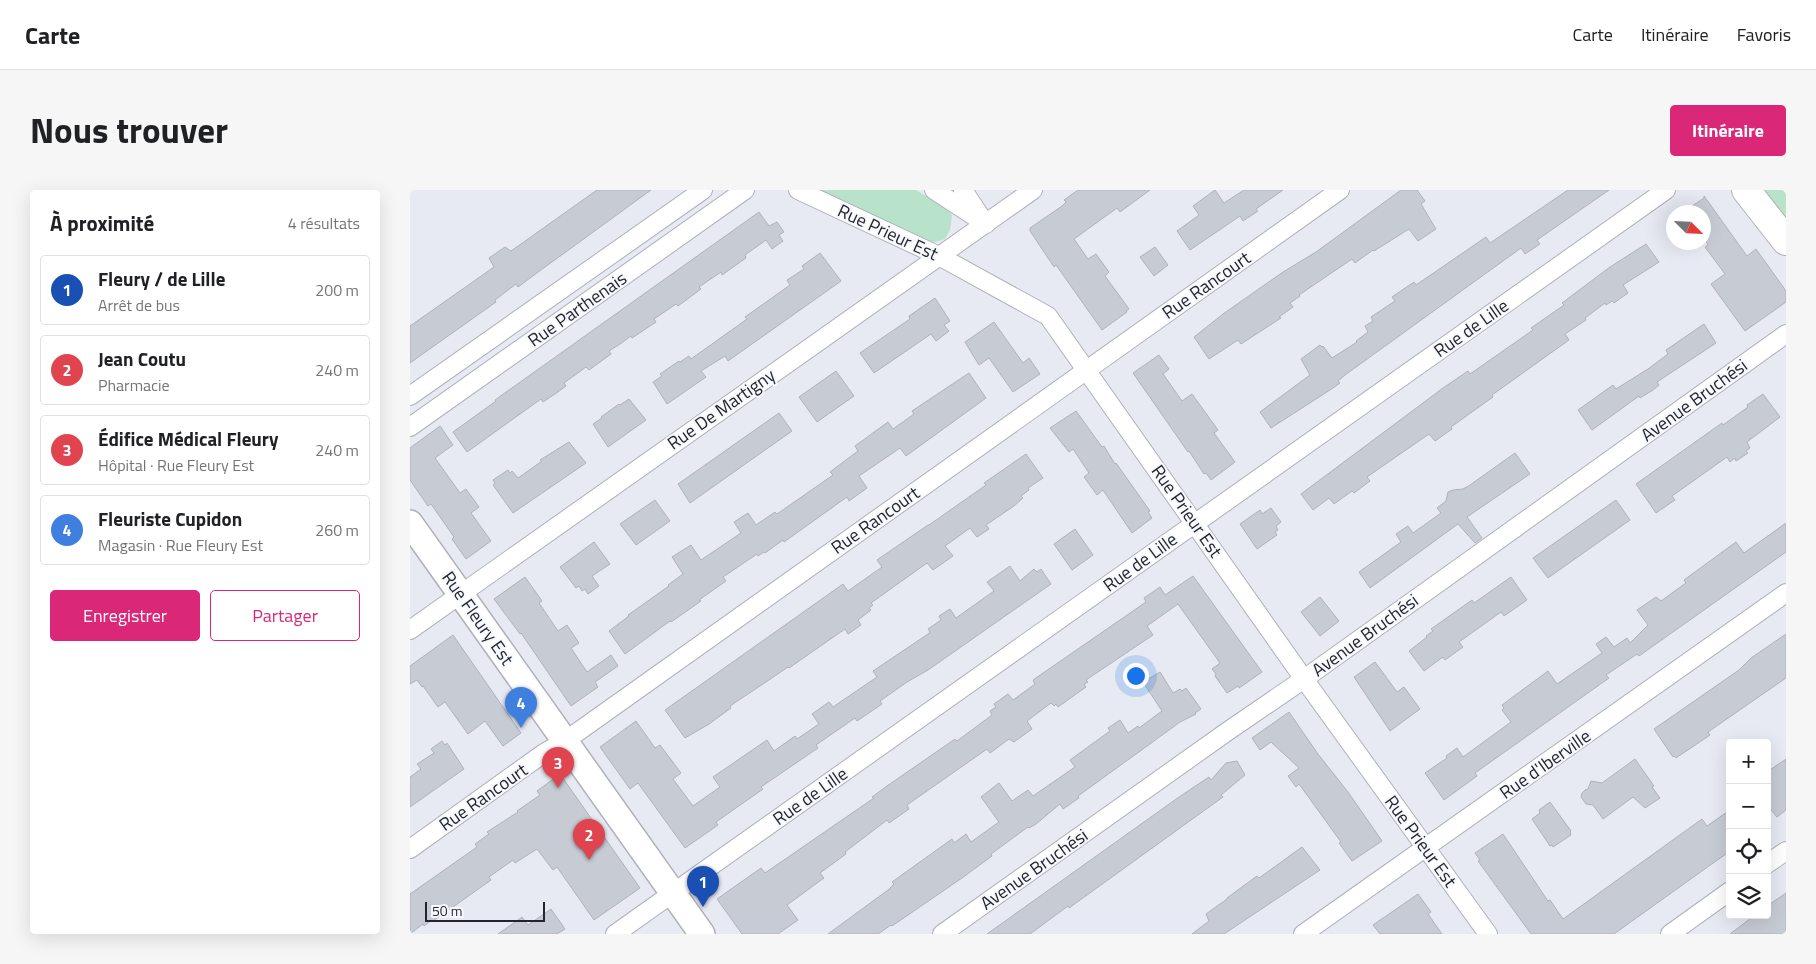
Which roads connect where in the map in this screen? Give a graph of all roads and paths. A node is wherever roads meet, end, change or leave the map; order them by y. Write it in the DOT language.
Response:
graph roads {
  1 [pos="703,190"];
  2 [pos="745,190"];
  3 [pos="798,190"];
  4 [pos="934,190"];
  5 [pos="962,190"];
  6 [pos="1033,190"];
  7 [pos="1340,190"];
  8 [pos="1666,190"];
  9 [pos="1746,190"];
  10 [pos="986,224"];
  11 [pos="1786,241"];
  12 [pos="940,256"];
  13 [pos="1786,334"];
  14 [pos="1087,370"];
  15 [pos="410,396"];
  16 [pos="410,427"];
  17 [pos="410,522"];
  18 [pos="1195,523"];
  19 [pos="461,593"];
  20 [pos="1786,593"];
  21 [pos="410,630"];
  22 [pos="1304,679"];
  23 [pos="565,741"];
  24 [pos="1427,848"];
  25 [pos="410,849"];
  26 [pos="1786,851"];
  27 [pos="1771,861"];
  28 [pos="673,893"];
  29 [pos="1726,894"];
  30 [pos="615,934"];
  31 [pos="702,934"];
  32 [pos="942,934"];
  33 [pos="1303,934"];
  34 [pos="1488,934"];
  35 [pos="1670,934"];
  1 -- 15 [label="street, Rue Parthenais"];
  2 -- 16 [label="street, Rue Parthenais"];
  3 -- 12 [label="street, Rue Prieur Est"];
  4 -- 10 [label="street"];
  5 -- 10 [label="street"];
  6 -- 10 [label="street, Rue De Martigny"];
  7 -- 14 [label="street, Rue Rancourt"];
  8 -- 18 [label="street, Rue de Lille"];
  9 -- 11 [label="main road"];
  10 -- 12 [label="street, Rue De Martigny"];
  12 -- 14 [label="street, Rue Prieur Est"];
  12 -- 19 [label="street, Rue De Martigny"];
  13 -- 22 [label="street, Avenue Bruchési"];
  14 -- 18 [label="street, Rue Prieur Est"];
  14 -- 23 [label="street, Rue Rancourt"];
  17 -- 19 [label="street, Rue Fleury Est"];
  18 -- 22 [label="street, Rue Prieur Est"];
  18 -- 28 [label="street, Rue de Lille"];
  19 -- 21 [label="street, Rue De Martigny"];
  19 -- 23 [label="street, Rue Fleury Est"];
  20 -- 24 [label="street, Rue d'Iberville"];
  22 -- 24 [label="street, Rue Prieur Est"];
  22 -- 32 [label="street, Avenue Bruchési"];
  23 -- 25 [label="street, Rue Rancourt"];
  23 -- 28 [label="street, Rue Fleury Est"];
  24 -- 33 [label="street, Rue d'Iberville"];
  24 -- 34 [label="street, Rue Prieur Est"];
  26 -- 27 [label="street"];
  28 -- 30 [label="street, Rue de Lille"];
  28 -- 31 [label="street, Rue Fleury Est"];
  29 -- 35 [label="street"];
}
